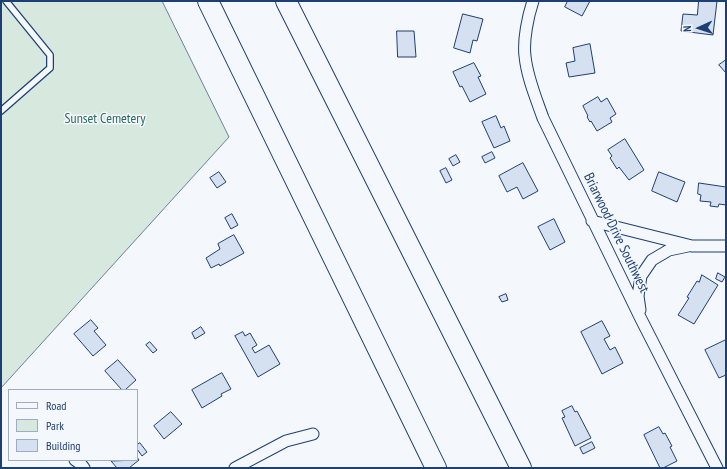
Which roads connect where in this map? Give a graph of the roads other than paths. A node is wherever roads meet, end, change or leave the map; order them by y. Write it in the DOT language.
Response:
graph roads {
  1 [pos="6,1"];
  2 [pos="208,1"];
  3 [pos="286,1"];
  4 [pos="533,1"];
  5 [pos="1,111"];
  6 [pos="592,221"];
  7 [pos="692,246"];
  8 [pos="726,246"];
  9 [pos="642,319"];
  10 [pos="313,434"];
  11 [pos="76,461"];
  12 [pos="84,468"];
  13 [pos="235,468"];
  14 [pos="436,468"];
  15 [pos="521,468"];
  16 [pos="717,468"];
  1 -- 5 [label="lane"];
  2 -- 14 [label="highway"];
  3 -- 15 [label="highway"];
  4 -- 6 [label="street, Briarwood Drive Southwest"];
  6 -- 7 [label="street"];
  6 -- 9 [label="street, Briarwood Drive Southwest"];
  7 -- 8 [label="street"];
  7 -- 9 [label="street"];
  9 -- 16 [label="street, Briarwood Drive Southwest"];
  10 -- 13 [label="street"];
  11 -- 12 [label="street"];
}
